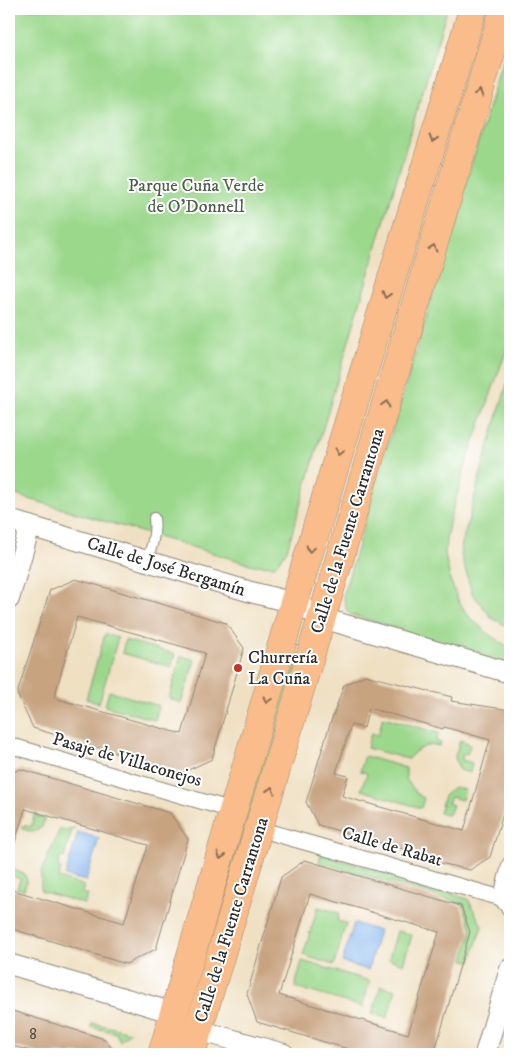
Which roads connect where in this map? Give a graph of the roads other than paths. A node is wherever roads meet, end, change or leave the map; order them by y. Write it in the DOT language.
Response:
graph roads {
  1 [pos="473,9"];
  2 [pos="504,9"];
  3 [pos="154,518"];
  4 [pos="9,520"];
  5 [pos="30,526"];
  6 [pos="147,561"];
  7 [pos="9,599"];
  8 [pos="294,603"];
  9 [pos="322,618"];
  10 [pos="510,673"];
  11 [pos="9,744"];
  12 [pos="235,810"];
  13 [pos="259,829"];
  14 [pos="510,864"];
  15 [pos="506,904"];
  16 [pos="9,964"];
  17 [pos="510,969"];
  18 [pos="174,1013"];
  19 [pos="195,1042"];
  20 [pos="162,1054"];
  21 [pos="284,1054"];
  22 [pos="485,1054"];
  1 -- 8 [label="main road, Calle de la Fuente Carrantona, one-way"];
  9 -- 2 [label="main road, Calle de la Fuente Carrantona, one-way"];
  3 -- 6 [label="lane"];
  4 -- 5 [label="street, Calle de José Bergamín"];
  5 -- 6 [label="street, Calle de José Bergamín"];
  5 -- 7 [label="street"];
  6 -- 8 [label="street, Calle de José Bergamín"];
  8 -- 9 [label="street, Calle de José Bergamín"];
  8 -- 12 [label="main road, Calle de la Fuente Carrantona, one-way"];
  9 -- 10 [label="street, Calle de José Bergamín"];
  13 -- 9 [label="main road, Calle de la Fuente Carrantona, one-way"];
  11 -- 12 [label="street, Pasaje de Villaconejos"];
  12 -- 18 [label="main road, Calle de la Fuente Carrantona, one-way"];
  13 -- 15 [label="street, Calle de Rabat"];
  13 -- 19 [label="main road, Calle de la Fuente Carrantona"];
  14 -- 15 [label="street"];
  16 -- 18 [label="street"];
  17 -- 22 [label="street"];
  18 -- 20 [label="main road, Calle de la Fuente Carrantona"];
  19 -- 21 [label="street"];
}
